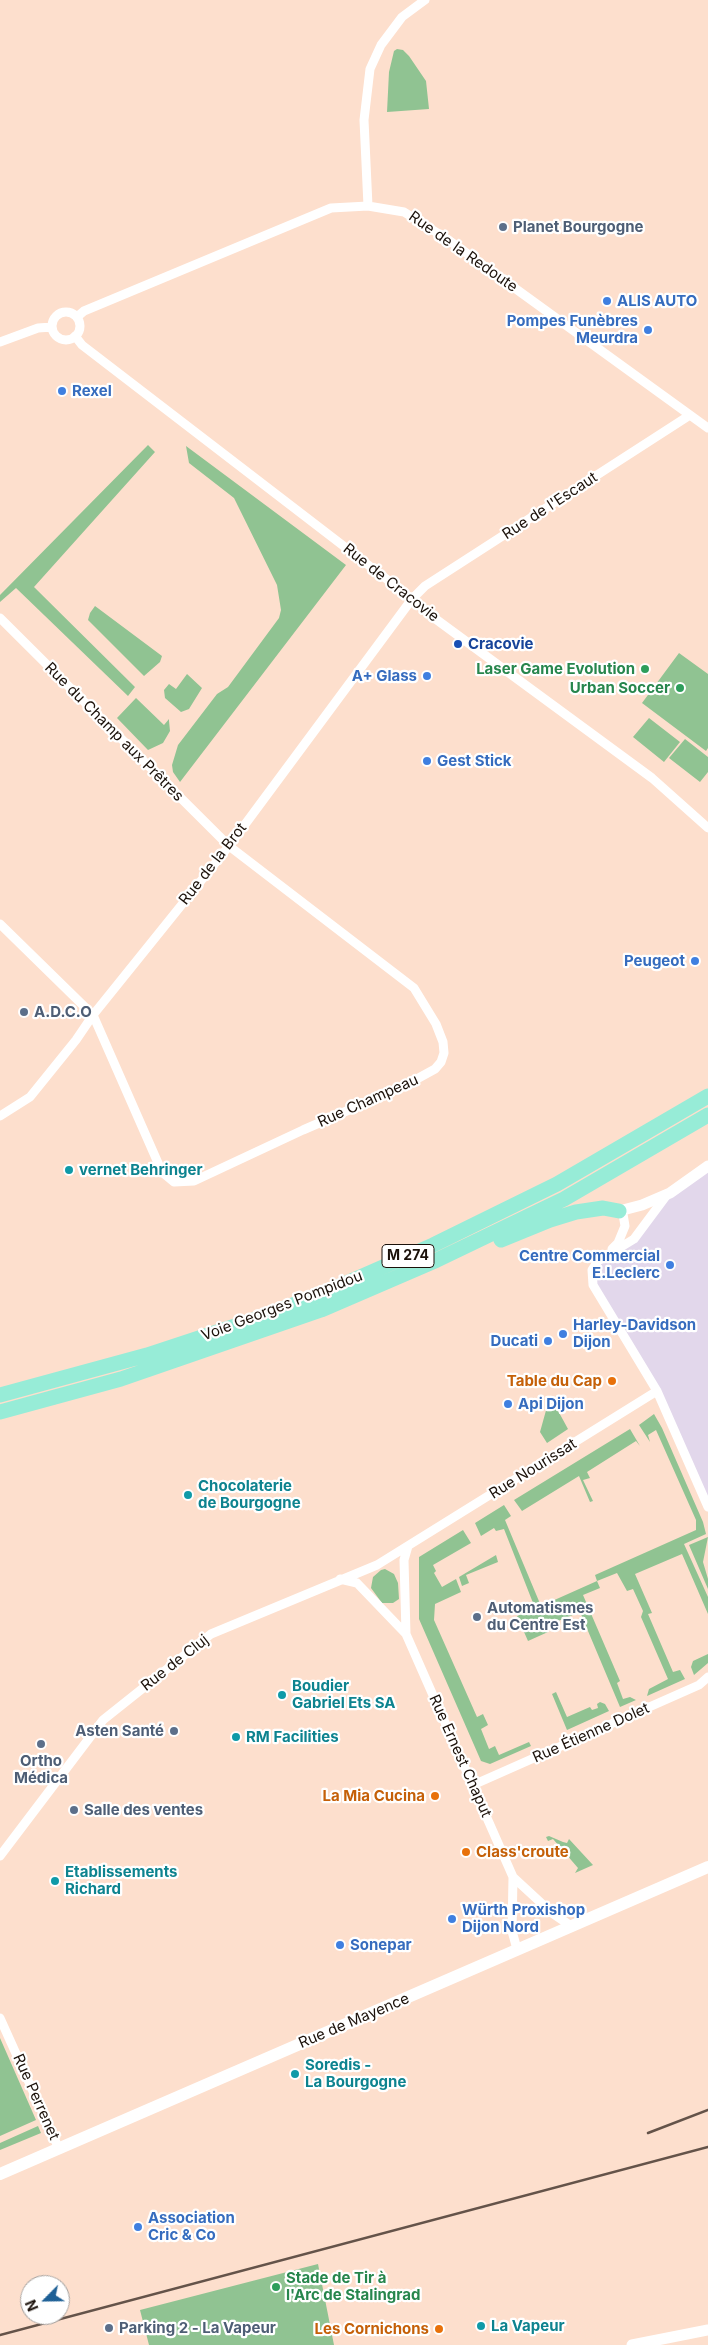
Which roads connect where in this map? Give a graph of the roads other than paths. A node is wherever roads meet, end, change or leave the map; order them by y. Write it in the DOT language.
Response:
graph roads {
  1 [pos="425,0"];
  2 [pos="368,206"];
  3 [pos="78,317"];
  4 [pos="52,327"];
  5 [pos="75,336"];
  6 [pos="0,342"];
  7 [pos="690,415"];
  8 [pos="708,428"];
  9 [pos="412,599"];
  10 [pos="0,618"];
  11 [pos="708,828"];
  12 [pos="229,846"];
  13 [pos="0,924"];
  14 [pos="93,1015"];
  15 [pos="708,1096"];
  16 [pos="708,1115"];
  17 [pos="0,1116"];
  18 [pos="708,1166"];
  19 [pos="670,1193"];
  20 [pos="619,1211"];
  21 [pos="608,1253"];
  22 [pos="401,1276"];
  23 [pos="28,1388"];
  24 [pos="0,1389"];
  25 [pos="657,1391"];
  26 [pos="0,1395"];
  27 [pos="0,1412"];
  28 [pos="708,1507"];
  29 [pos="408,1546"];
  30 [pos="340,1578"];
  31 [pos="406,1634"];
  32 [pos="708,1677"];
  33 [pos="472,1785"];
  34 [pos="0,1856"];
  35 [pos="708,1867"];
  36 [pos="513,1877"];
  37 [pos="571,1926"];
  38 [pos="517,1950"];
  39 [pos="0,2018"];
  40 [pos="59,2149"];
  41 [pos="0,2174"];
  42 [pos="708,2330"];
  43 [pos="632,2345"];
  1 -- 2 [label="street"];
  2 -- 3 [label="street, Rue de la Redoute"];
  2 -- 7 [label="street, Rue de la Redoute"];
  3 -- 4 [label="street"];
  3 -- 5 [label="street"];
  4 -- 5 [label="street"];
  4 -- 6 [label="street"];
  5 -- 9 [label="street, Rue de Cracovie"];
  7 -- 8 [label="street, Rue de la Redoute"];
  7 -- 9 [label="street, Rue de l'Escaut"];
  9 -- 11 [label="street, Rue de Cracovie"];
  9 -- 12 [label="street, Rue de la Brot"];
  10 -- 12 [label="street, Rue du Champ aux Prêtres"];
  12 -- 14 [label="street, Rue de la Brot"];
  12 -- 14 [label="street, Rue Champeau"];
  13 -- 14 [label="street"];
  14 -- 17 [label="street, Rue de la Brot"];
  15 -- 23 [label="highway, Voie Georges Pompidou / M 274"];
  16 -- 22 [label="highway, Voie Georges Pompidou / M 274"];
  18 -- 19 [label="street"];
  19 -- 20 [label="street"];
  19 -- 21 [label="street"];
  20 -- 21 [label="street"];
  20 -- 22 [label="highway"];
  21 -- 25 [label="street"];
  22 -- 27 [label="highway, Voie Georges Pompidou / M 274"];
  23 -- 24 [label="highway"];
  23 -- 26 [label="highway, Voie Georges Pompidou / M 274"];
  25 -- 28 [label="street"];
  25 -- 29 [label="street, Rue Nourissat"];
  29 -- 30 [label="street, Rue de Cluj"];
  29 -- 31 [label="street, Rue Ernest Chaput"];
  30 -- 31 [label="street, Rue Ernest Chaput"];
  30 -- 34 [label="street, Rue de Cluj"];
  31 -- 33 [label="street, Rue Ernest Chaput"];
  32 -- 33 [label="street, Rue Étienne Dolet"];
  33 -- 36 [label="street, Rue Ernest Chaput"];
  35 -- 37 [label="main road, Rue de Mayence"];
  36 -- 37 [label="street, Rue Ernest Chaput"];
  36 -- 38 [label="street, Rue Ernest Chaput"];
  37 -- 38 [label="main road, Rue de Mayence"];
  38 -- 40 [label="main road, Rue de Mayence"];
  39 -- 40 [label="street, Rue Perrenet"];
  40 -- 41 [label="main road, Rue de Mayence"];
  42 -- 43 [label="street"];
}
